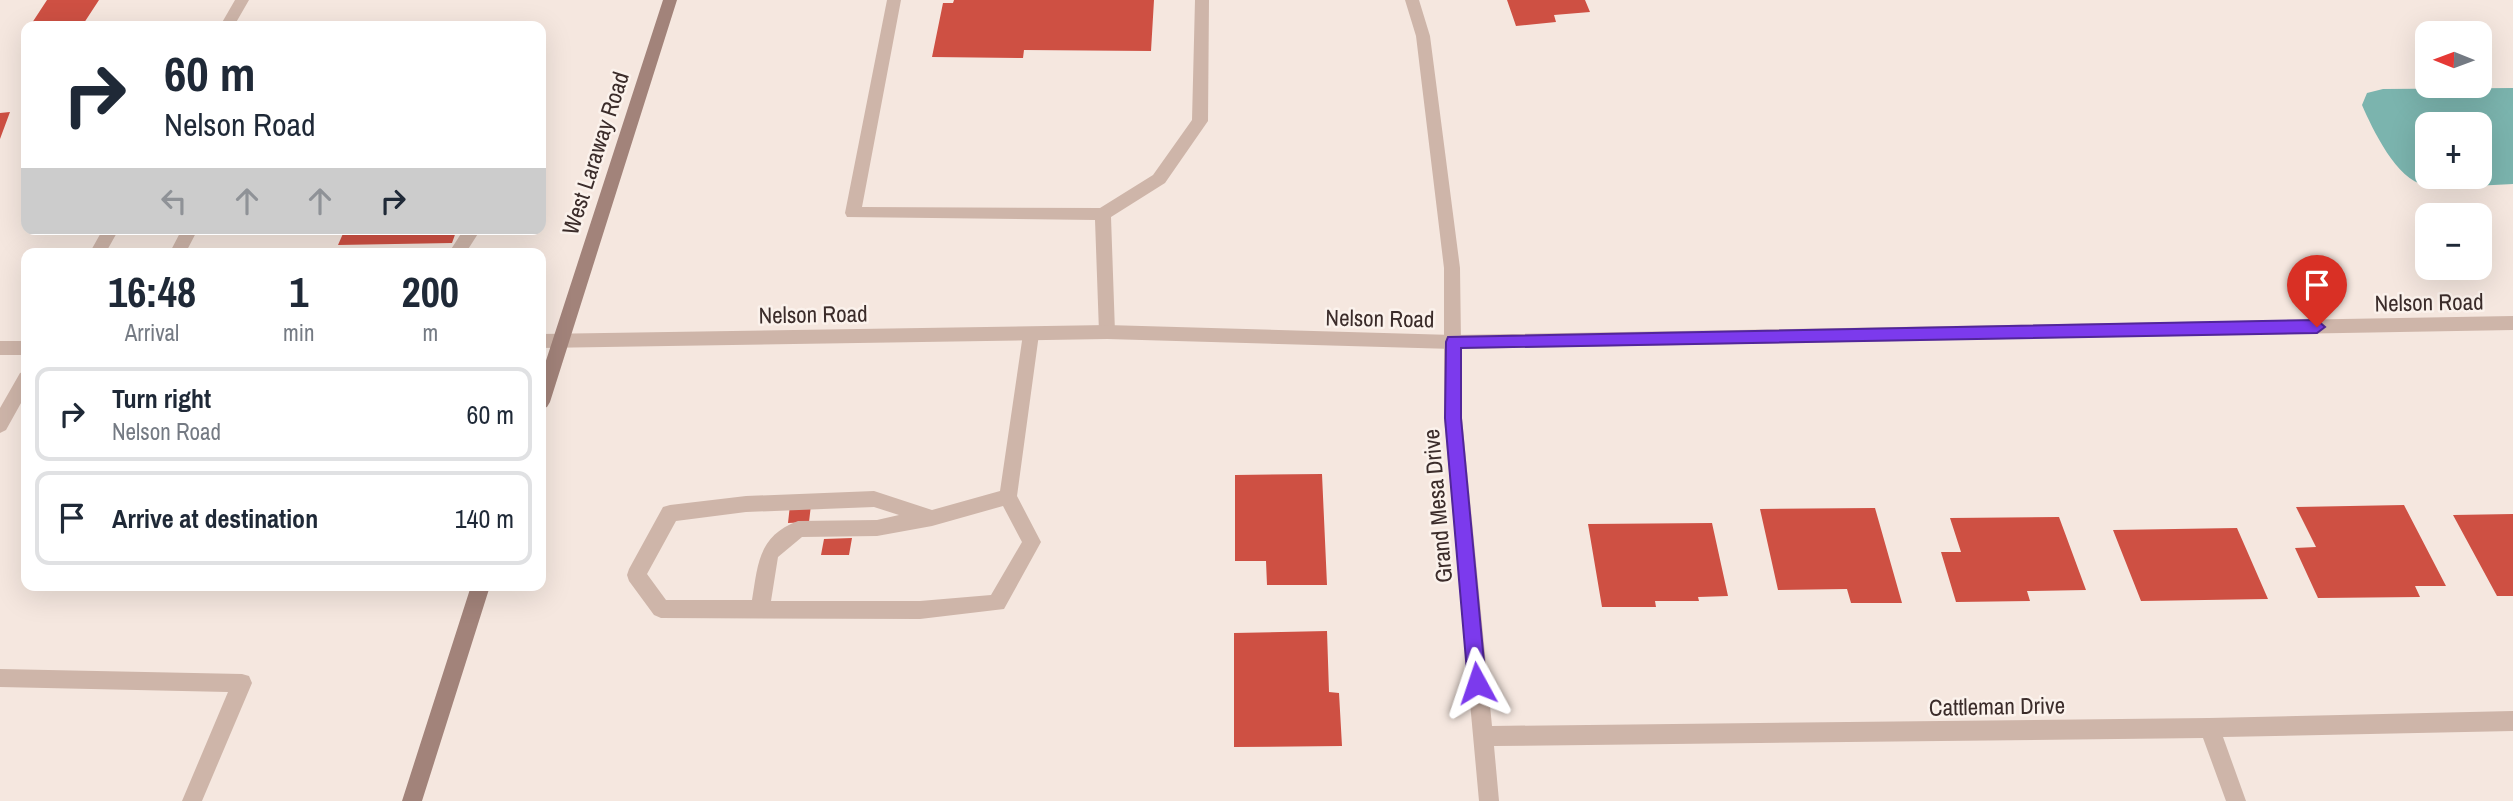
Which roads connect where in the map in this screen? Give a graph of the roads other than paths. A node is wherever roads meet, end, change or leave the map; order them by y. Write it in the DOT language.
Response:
graph roads {
  1 [pos="242,0"];
  2 [pos="670,0"];
  3 [pos="894,0"];
  4 [pos="1202,0"];
  5 [pos="1412,0"];
  6 [pos="230,21"];
  7 [pos="1103,214"];
  8 [pos="2513,323"];
  9 [pos="1107,332"];
  10 [pos="1031,334"];
  11 [pos="546,341"];
  12 [pos="561,341"];
  13 [pos="1454,342"];
  14 [pos="0,348"];
  15 [pos="21,348"];
  16 [pos="21,386"];
  17 [pos="546,387"];
  18 [pos="0,425"];
  19 [pos="1008,497"];
  20 [pos="932,518"];
  21 [pos="479,591"];
  22 [pos="760,610"];
  23 [pos="0,678"];
  24 [pos="2513,721"];
  25 [pos="2209,728"];
  26 [pos="1482,736"];
  27 [pos="192,801"];
  28 [pos="412,801"];
  29 [pos="1489,801"];
  30 [pos="2236,801"];
  1 -- 6 [label="street"];
  2 -- 12 [label="main road, West Laraway Road"];
  3 -- 7 [label="street"];
  4 -- 7 [label="street"];
  5 -- 13 [label="street, Grand Mesa Drive"];
  7 -- 9 [label="street"];
  8 -- 13 [label="street, Nelson Road"];
  9 -- 10 [label="street, Nelson Road"];
  9 -- 13 [label="street, Nelson Road"];
  10 -- 12 [label="street, Nelson Road"];
  10 -- 19 [label="street"];
  11 -- 12 [label="street, Nelson Road"];
  12 -- 17 [label="main road, West Laraway Road"];
  13 -- 26 [label="street, Grand Mesa Drive"];
  14 -- 15 [label="street"];
  16 -- 18 [label="street"];
  19 -- 20 [label="street"];
  19 -- 22 [label="street"];
  20 -- 22 [label="street"];
  20 -- 22 [label="street"];
  21 -- 28 [label="main road"];
  23 -- 27 [label="street"];
  24 -- 25 [label="street, Cattleman Drive"];
  25 -- 26 [label="street, Cattleman Drive"];
  25 -- 30 [label="street"];
  26 -- 29 [label="street, Grand Mesa Drive"];
}
